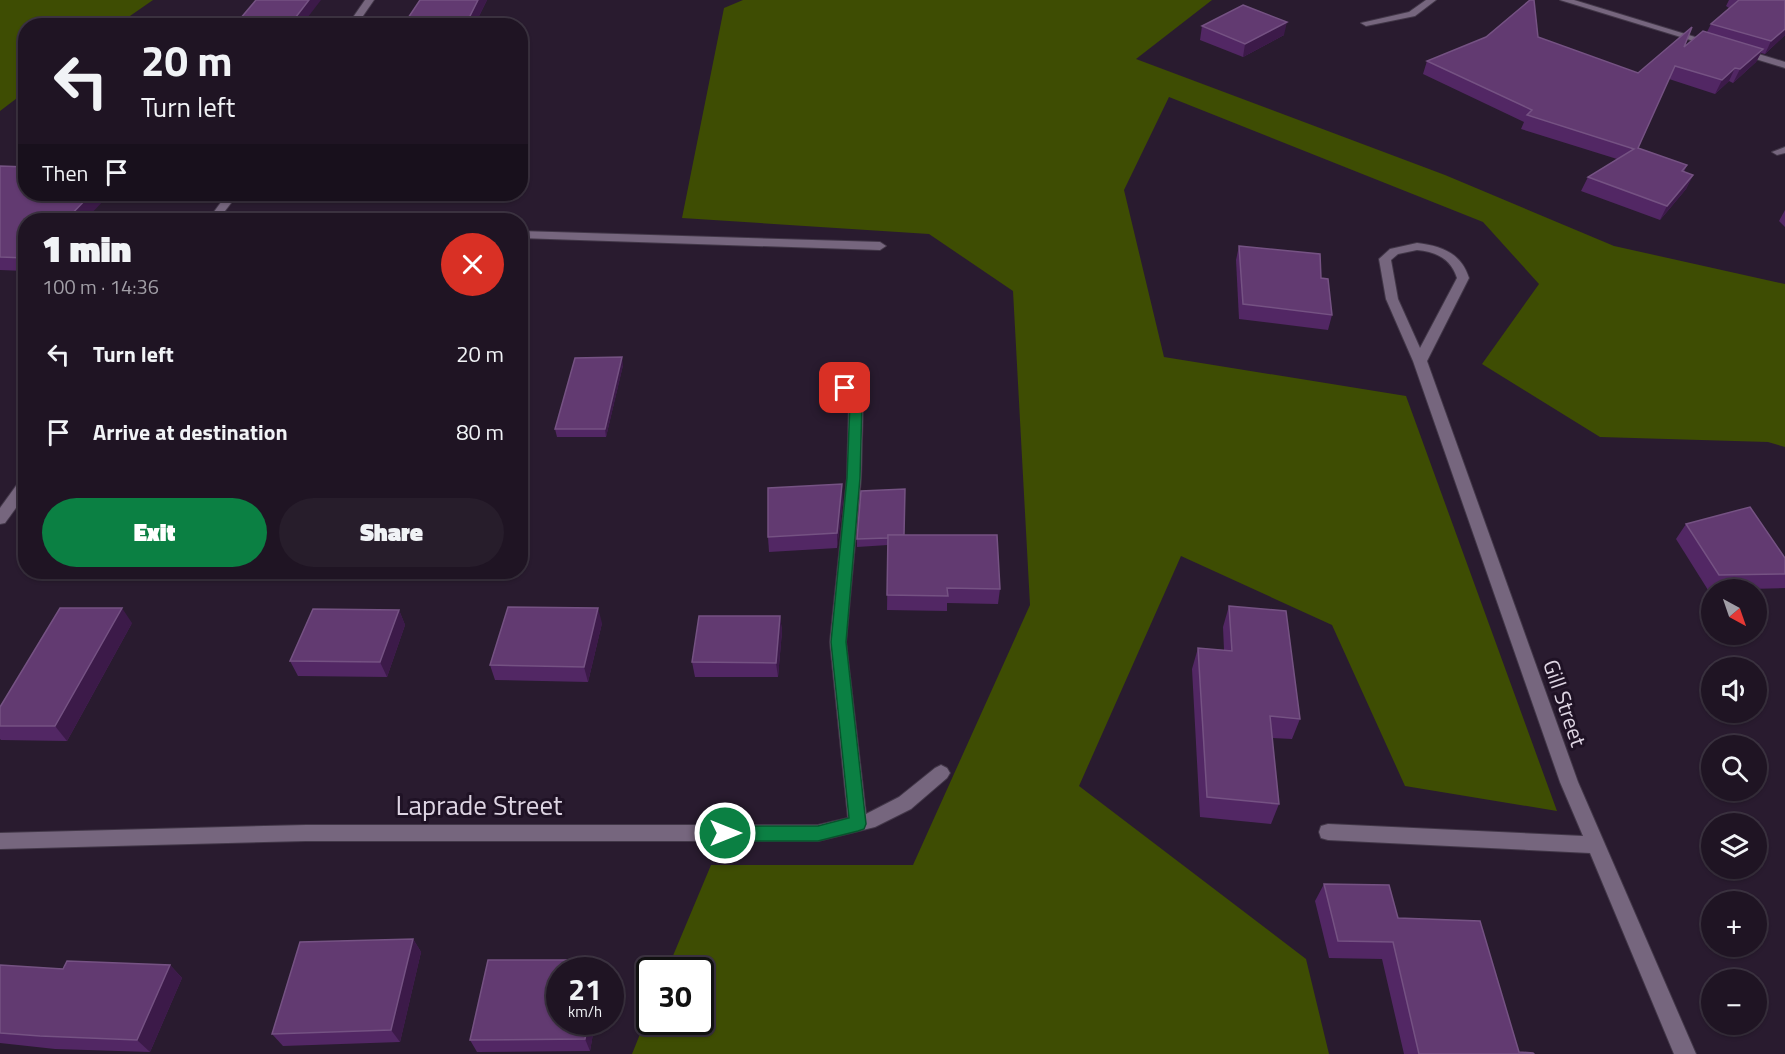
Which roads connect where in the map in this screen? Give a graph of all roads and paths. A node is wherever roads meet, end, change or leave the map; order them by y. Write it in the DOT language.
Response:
graph roads {
  1 [pos="370,0"];
  2 [pos="1432,0"];
  3 [pos="1564,0"];
  4 [pos="357,18"];
  5 [pos="1366,23"];
  6 [pos="1719,45"];
  7 [pos="1730,49"];
  8 [pos="1785,65"];
  9 [pos="528,234"];
  10 [pos="880,246"];
  11 [pos="1420,360"];
  12 [pos="845,388"];
  13 [pos="18,494"];
  14 [pos="0,519"];
  15 [pos="941,773"];
  16 [pos="858,824"];
  17 [pos="1328,832"];
  18 [pos="0,841"];
  19 [pos="1596,845"];
  20 [pos="1685,1054"];
  1 -- 4 [label="street"];
  2 -- 5 [label="street"];
  3 -- 6 [label="street"];
  7 -- 8 [label="street"];
  9 -- 10 [label="street"];
  11 -- 11 [label="street, Gill Street"];
  11 -- 19 [label="street, Gill Street"];
  12 -- 16 [label="street"];
  13 -- 14 [label="street"];
  15 -- 16 [label="street, Laprade Street"];
  16 -- 18 [label="street, Laprade Street"];
  17 -- 19 [label="street"];
  19 -- 20 [label="street, Gill Street"];
}
